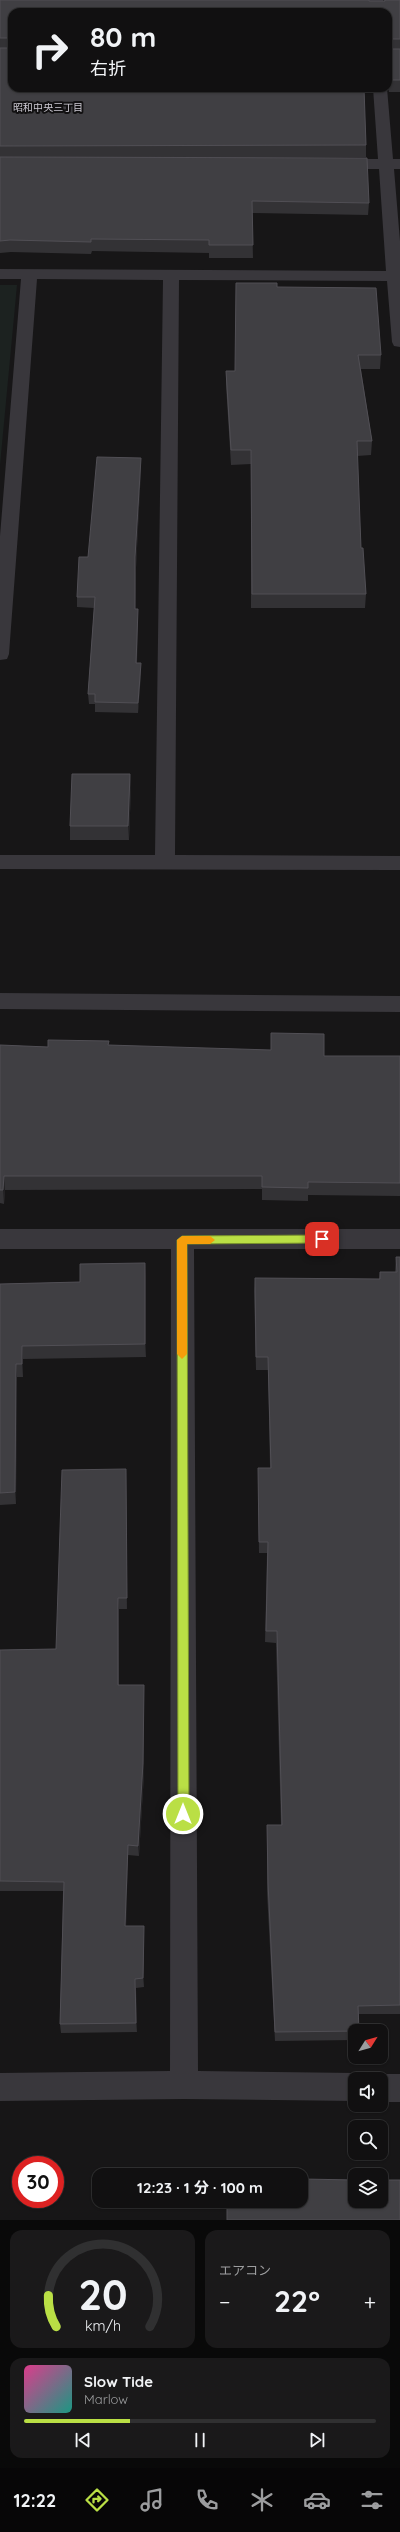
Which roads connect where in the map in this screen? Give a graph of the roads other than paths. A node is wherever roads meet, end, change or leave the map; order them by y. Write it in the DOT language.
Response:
graph roads {
  1 [pos="381,92"];
  2 [pos="322,164"];
  3 [pos="393,164"];
  4 [pos="0,274"];
  5 [pos="29,274"];
  6 [pos="171,274"];
  7 [pos="394,276"];
  8 [pos="400,342"];
  9 [pos="0,654"];
  10 [pos="0,862"];
  11 [pos="165,862"];
  12 [pos="400,862"];
  13 [pos="0,1001"];
  14 [pos="400,1004"];
  15 [pos="0,1239"];
  16 [pos="400,1239"];
  17 [pos="182,1240"];
  18 [pos="184,2085"];
  19 [pos="0,2087"];
  20 [pos="348,2087"];
  21 [pos="388,2088"];
  22 [pos="400,2088"];
  1 -- 3 [label="street"];
  2 -- 3 [label="street"];
  3 -- 7 [label="street"];
  4 -- 5 [label="street"];
  5 -- 6 [label="street"];
  5 -- 9 [label="street"];
  6 -- 7 [label="street"];
  6 -- 11 [label="street"];
  7 -- 8 [label="street"];
  10 -- 11 [label="street"];
  11 -- 12 [label="street"];
  13 -- 14 [label="street"];
  15 -- 17 [label="street"];
  16 -- 17 [label="street"];
  17 -- 18 [label="street"];
  18 -- 19 [label="street"];
  18 -- 20 [label="street"];
  21 -- 22 [label="street"];
}
